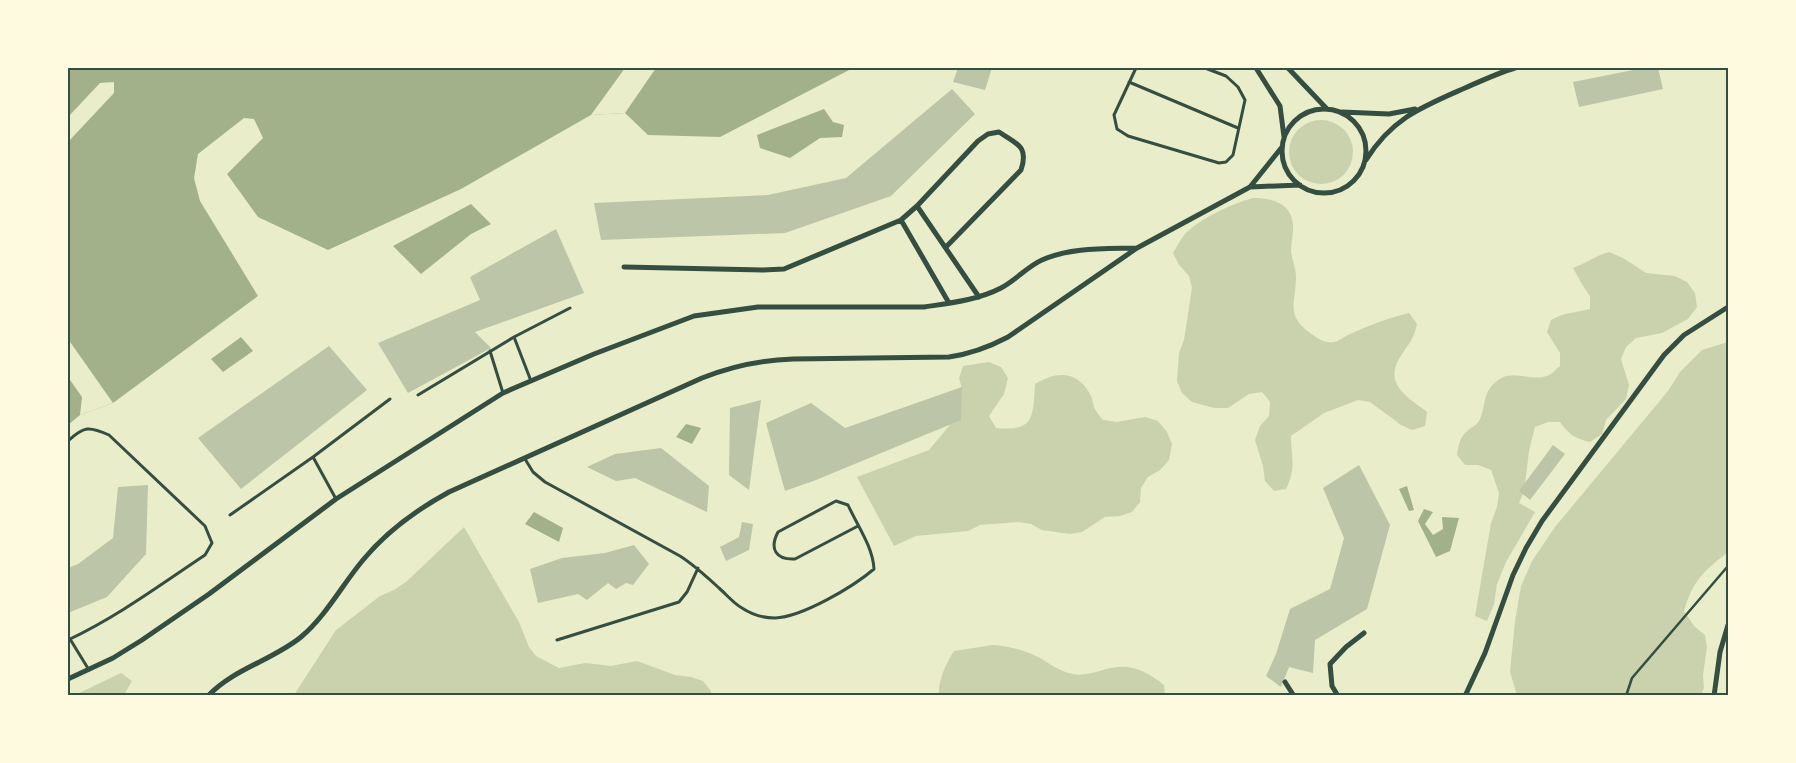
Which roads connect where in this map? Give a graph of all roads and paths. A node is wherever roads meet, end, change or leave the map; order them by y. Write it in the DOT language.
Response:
graph roads {
  1 [pos="1136,68"];
  2 [pos="1205,68"];
  3 [pos="1256,68"];
  4 [pos="1288,68"];
  5 [pos="1515,68"];
  6 [pos="1129,82"];
  7 [pos="1418,108"];
  8 [pos="1327,109"];
  9 [pos="1342,112"];
  10 [pos="1238,128"];
  11 [pos="1284,137"];
  12 [pos="1282,146"];
  13 [pos="1365,163"];
  14 [pos="1300,186"];
  15 [pos="1250,187"];
  16 [pos="917,206"];
  17 [pos="901,220"];
  18 [pos="946,247"];
  19 [pos="1137,248"];
  20 [pos="624,267"];
  21 [pos="978,297"];
  22 [pos="949,304"];
  23 [pos="1728,307"];
  24 [pos="570,308"];
  25 [pos="514,337"];
  26 [pos="490,351"];
  27 [pos="531,380"];
  28 [pos="503,393"];
  29 [pos="418,395"];
  30 [pos="390,399"];
  31 [pos="68,441"];
  32 [pos="313,457"];
  33 [pos="524,458"];
  34 [pos="336,498"];
  35 [pos="230,515"];
  36 [pos="858,526"];
  37 [pos="1728,566"];
  38 [pos="698,568"];
  39 [pos="1728,625"];
  40 [pos="1364,633"];
  41 [pos="69,640"];
  42 [pos="557,640"];
  43 [pos="89,670"];
  44 [pos="68,679"];
  45 [pos="1285,682"];
  46 [pos="208,696"];
  47 [pos="1294,696"];
  48 [pos="1338,696"];
  49 [pos="1465,696"];
  50 [pos="1626,696"];
  51 [pos="1714,696"];
  1 -- 6 [label="lane"];
  2 -- 10 [label="lane"];
  3 -- 11 [label="street"];
  4 -- 8 [label="street"];
  5 -- 7 [label="street"];
  6 -- 10 [label="lane"];
  6 -- 10 [label="lane"];
  7 -- 9 [label="street"];
  7 -- 13 [label="street"];
  8 -- 9 [label="street"];
  8 -- 11 [label="street"];
  9 -- 13 [label="street"];
  11 -- 12 [label="street"];
  12 -- 14 [label="street"];
  12 -- 15 [label="street"];
  13 -- 14 [label="street"];
  14 -- 15 [label="street"];
  15 -- 19 [label="street"];
  16 -- 17 [label="street"];
  16 -- 18 [label="street"];
  16 -- 18 [label="street"];
  17 -- 20 [label="street"];
  17 -- 22 [label="street"];
  18 -- 21 [label="street"];
  19 -- 21 [label="street"];
  19 -- 33 [label="street"];
  21 -- 22 [label="street"];
  22 -- 27 [label="street"];
  23 -- 49 [label="street"];
  24 -- 25 [label="lane"];
  25 -- 26 [label="lane"];
  25 -- 27 [label="lane"];
  26 -- 28 [label="lane"];
  26 -- 29 [label="lane"];
  27 -- 28 [label="street"];
  28 -- 34 [label="street"];
  30 -- 32 [label="lane"];
  31 -- 41 [label="lane"];
  32 -- 34 [label="lane"];
  32 -- 35 [label="lane"];
  33 -- 38 [label="lane"];
  33 -- 46 [label="street"];
  34 -- 43 [label="street"];
  36 -- 36 [label="lane"];
  36 -- 38 [label="lane"];
  37 -- 50 [label="path"];
  38 -- 42 [label="lane"];
  39 -- 51 [label="street"];
  40 -- 48 [label="street"];
  41 -- 43 [label="lane"];
  43 -- 44 [label="street"];
  45 -- 47 [label="street"];
}
